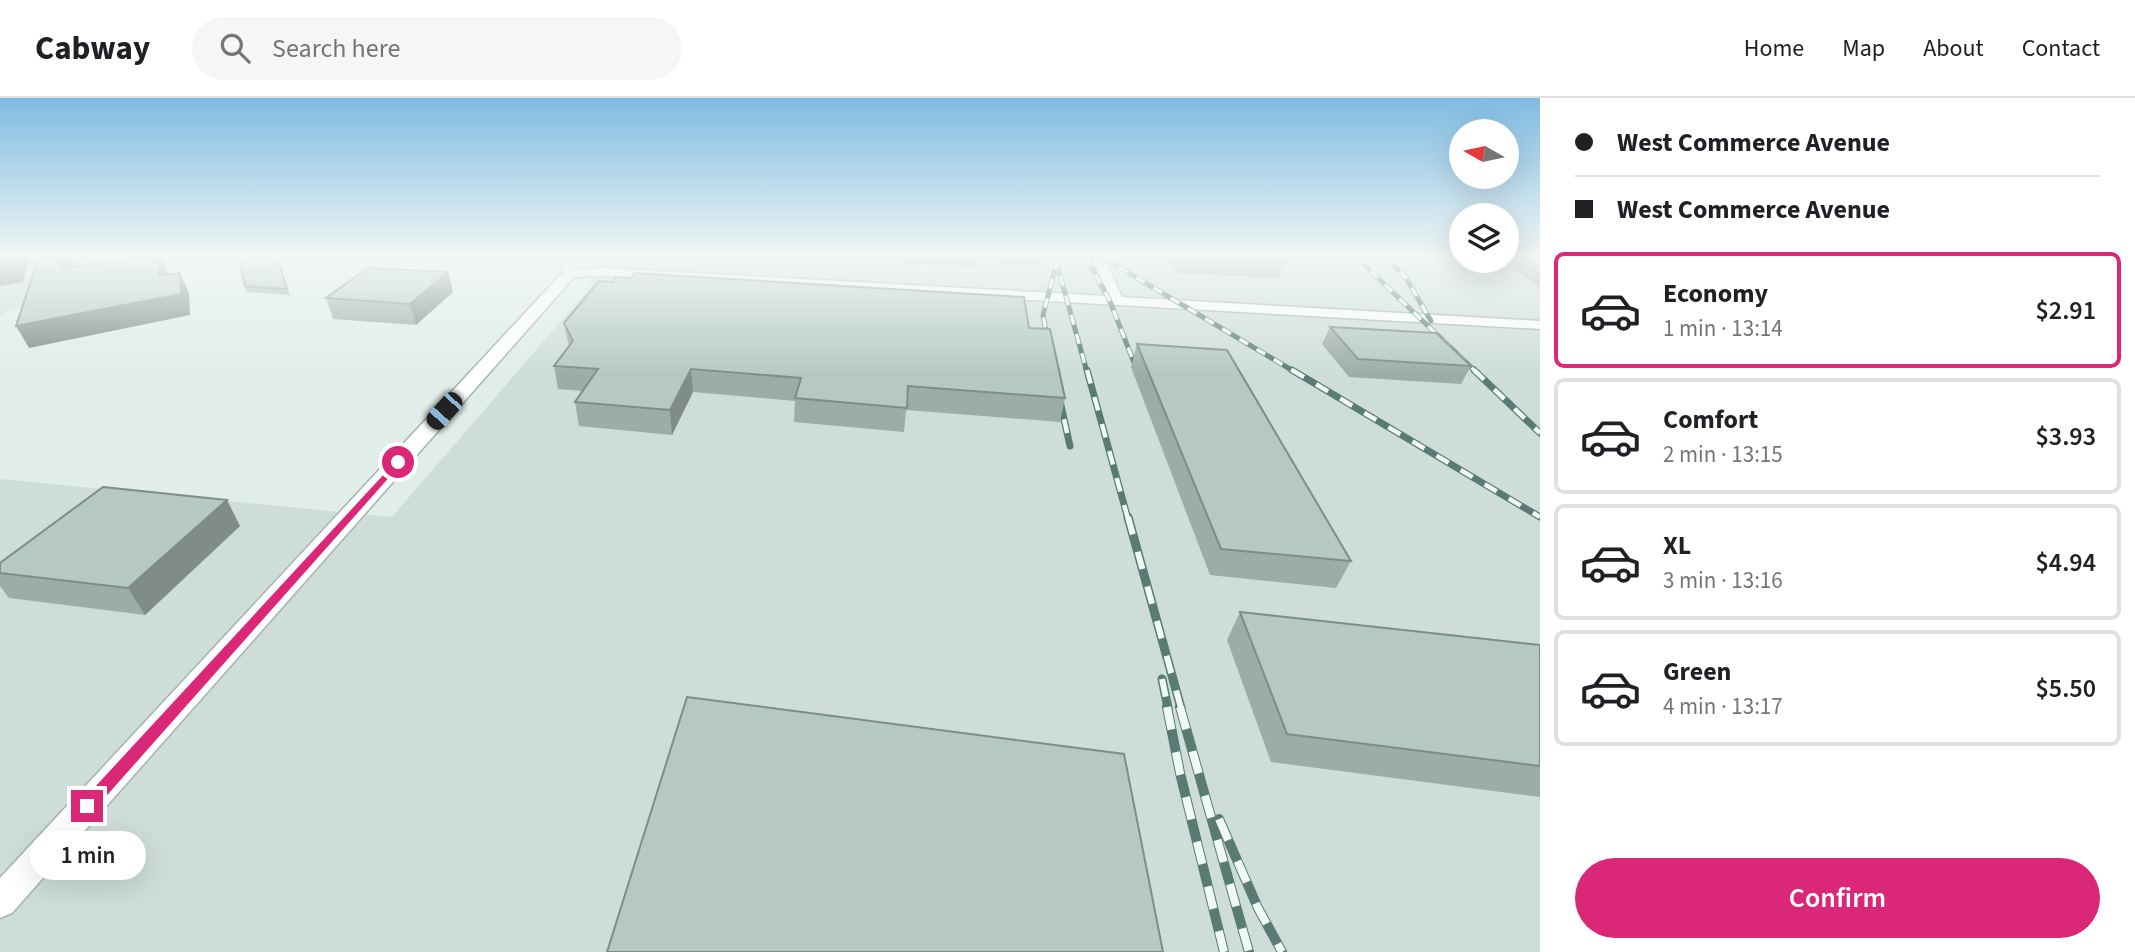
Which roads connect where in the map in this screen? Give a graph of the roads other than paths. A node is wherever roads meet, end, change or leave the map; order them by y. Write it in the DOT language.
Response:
graph roads {
  1 [pos="541,297"];
  2 [pos="1075,297"];
  3 [pos="1116,299"];
  4 [pos="1540,325"];
  5 [pos="0,902"];
  1 -- 5 [label="street"];
  2 -- 3 [label="street"];
  3 -- 4 [label="street"];
}
